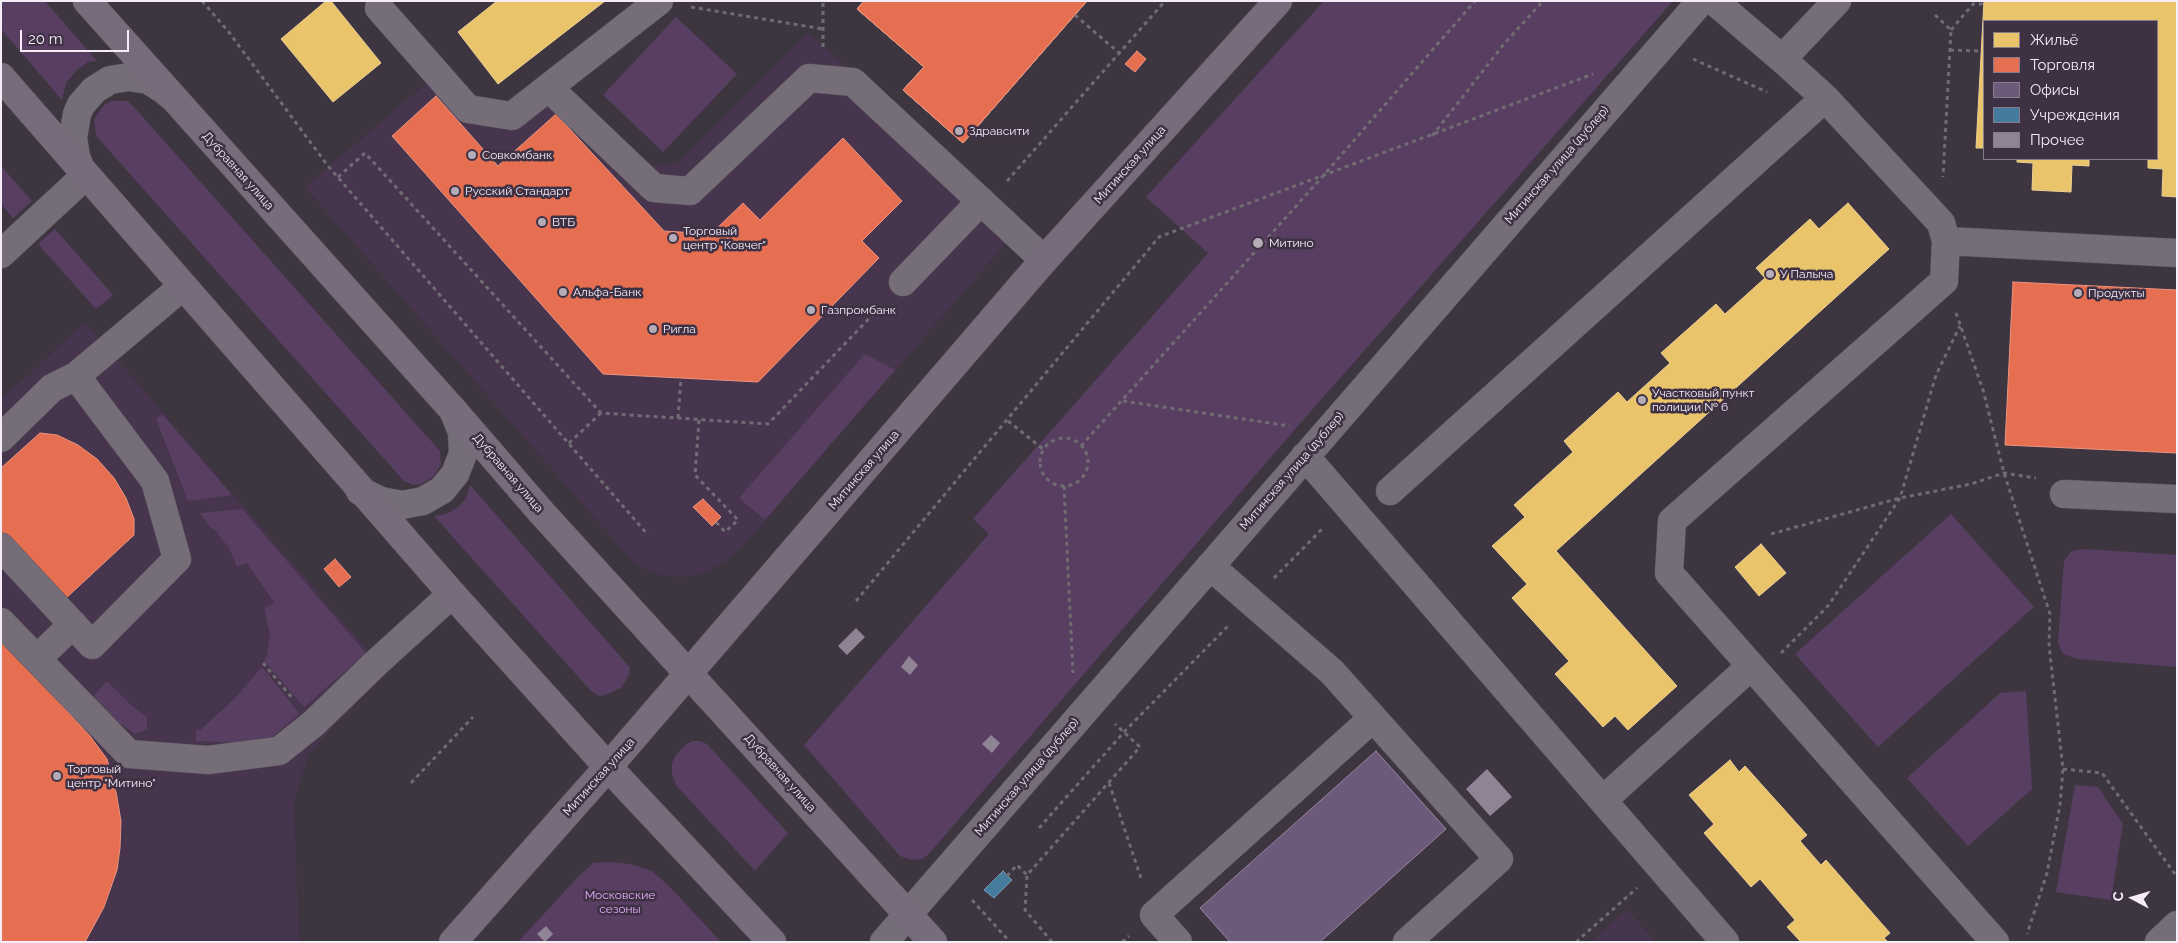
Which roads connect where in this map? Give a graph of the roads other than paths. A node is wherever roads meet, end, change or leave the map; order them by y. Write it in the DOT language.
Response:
graph roads {
  1 [pos="87,1"];
  2 [pos="659,1"];
  3 [pos="1278,1"];
  4 [pos="1701,1"];
  5 [pos="1714,1"];
  6 [pos="1837,1"];
  7 [pos="380,3"];
  8 [pos="1782,59"];
  9 [pos="1,77"];
  10 [pos="549,88"];
  11 [pos="171,96"];
  12 [pos="1825,98"];
  13 [pos="84,174"];
  14 [pos="981,201"];
  15 [pos="1943,232"];
  16 [pos="2177,253"];
  17 [pos="1,254"];
  18 [pos="1044,260"];
  19 [pos="903,282"];
  20 [pos="183,286"];
  21 [pos="76,376"];
  22 [pos="453,410"];
  23 [pos="1,438"];
  24 [pos="1306,456"];
  25 [pos="360,491"];
  26 [pos="1390,491"];
  27 [pos="2064,494"];
  28 [pos="2177,499"];
  29 [pos="1,547"];
  30 [pos="1210,566"];
  31 [pos="452,594"];
  32 [pos="1,622"];
  33 [pos="73,624"];
  34 [pos="37,659"];
  35 [pos="1755,671"];
  36 [pos="689,674"];
  37 [pos="1373,718"];
  38 [pos="608,768"];
  39 [pos="1603,800"];
  40 [pos="908,913"];
  41 [pos="2177,925"];
  42 [pos="453,942"];
  43 [pos="772,942"];
  44 [pos="884,942"];
  45 [pos="933,942"];
  46 [pos="1178,942"];
  47 [pos="1407,942"];
  48 [pos="1726,942"];
  49 [pos="1995,942"];
  50 [pos="2159,942"];
  1 -- 11 [label="main road, Дубравная улица"];
  2 -- 10 [label="street"];
  3 -- 18 [label="main road, Митинская улица"];
  4 -- 24 [label="street, Митинская улица (дублер)"];
  5 -- 8 [label="street"];
  6 -- 8 [label="street"];
  7 -- 10 [label="street"];
  8 -- 12 [label="street"];
  9 -- 13 [label="main road"];
  10 -- 14 [label="street"];
  11 -- 13 [label="street"];
  11 -- 22 [label="main road, Дубравная улица"];
  12 -- 15 [label="street"];
  12 -- 26 [label="street"];
  13 -- 17 [label="street"];
  13 -- 20 [label="main road"];
  14 -- 18 [label="street"];
  14 -- 19 [label="street"];
  15 -- 16 [label="street"];
  15 -- 35 [label="street"];
  18 -- 36 [label="main road, Митинская улица"];
  20 -- 21 [label="street"];
  20 -- 25 [label="main road"];
  21 -- 23 [label="street"];
  21 -- 33 [label="street"];
  22 -- 25 [label="street"];
  22 -- 36 [label="main road, Дубравная улица"];
  24 -- 30 [label="street, Митинская улица (дублер)"];
  24 -- 39 [label="street"];
  25 -- 31 [label="main road"];
  27 -- 28 [label="street"];
  29 -- 33 [label="street"];
  30 -- 37 [label="street"];
  30 -- 40 [label="street, Митинская улица (дублер)"];
  31 -- 34 [label="street"];
  31 -- 38 [label="main road"];
  32 -- 34 [label="street"];
  33 -- 34 [label="street"];
  35 -- 39 [label="street"];
  35 -- 49 [label="street"];
  36 -- 38 [label="main road, Митинская улица"];
  36 -- 40 [label="main road, Дубравная улица"];
  37 -- 46 [label="street"];
  37 -- 47 [label="street"];
  38 -- 42 [label="main road, Митинская улица"];
  38 -- 43 [label="main road"];
  39 -- 48 [label="street"];
  40 -- 44 [label="street, Митинская улица (дублер)"];
  40 -- 45 [label="main road, Дубравная улица"];
  41 -- 50 [label="street"];
}
